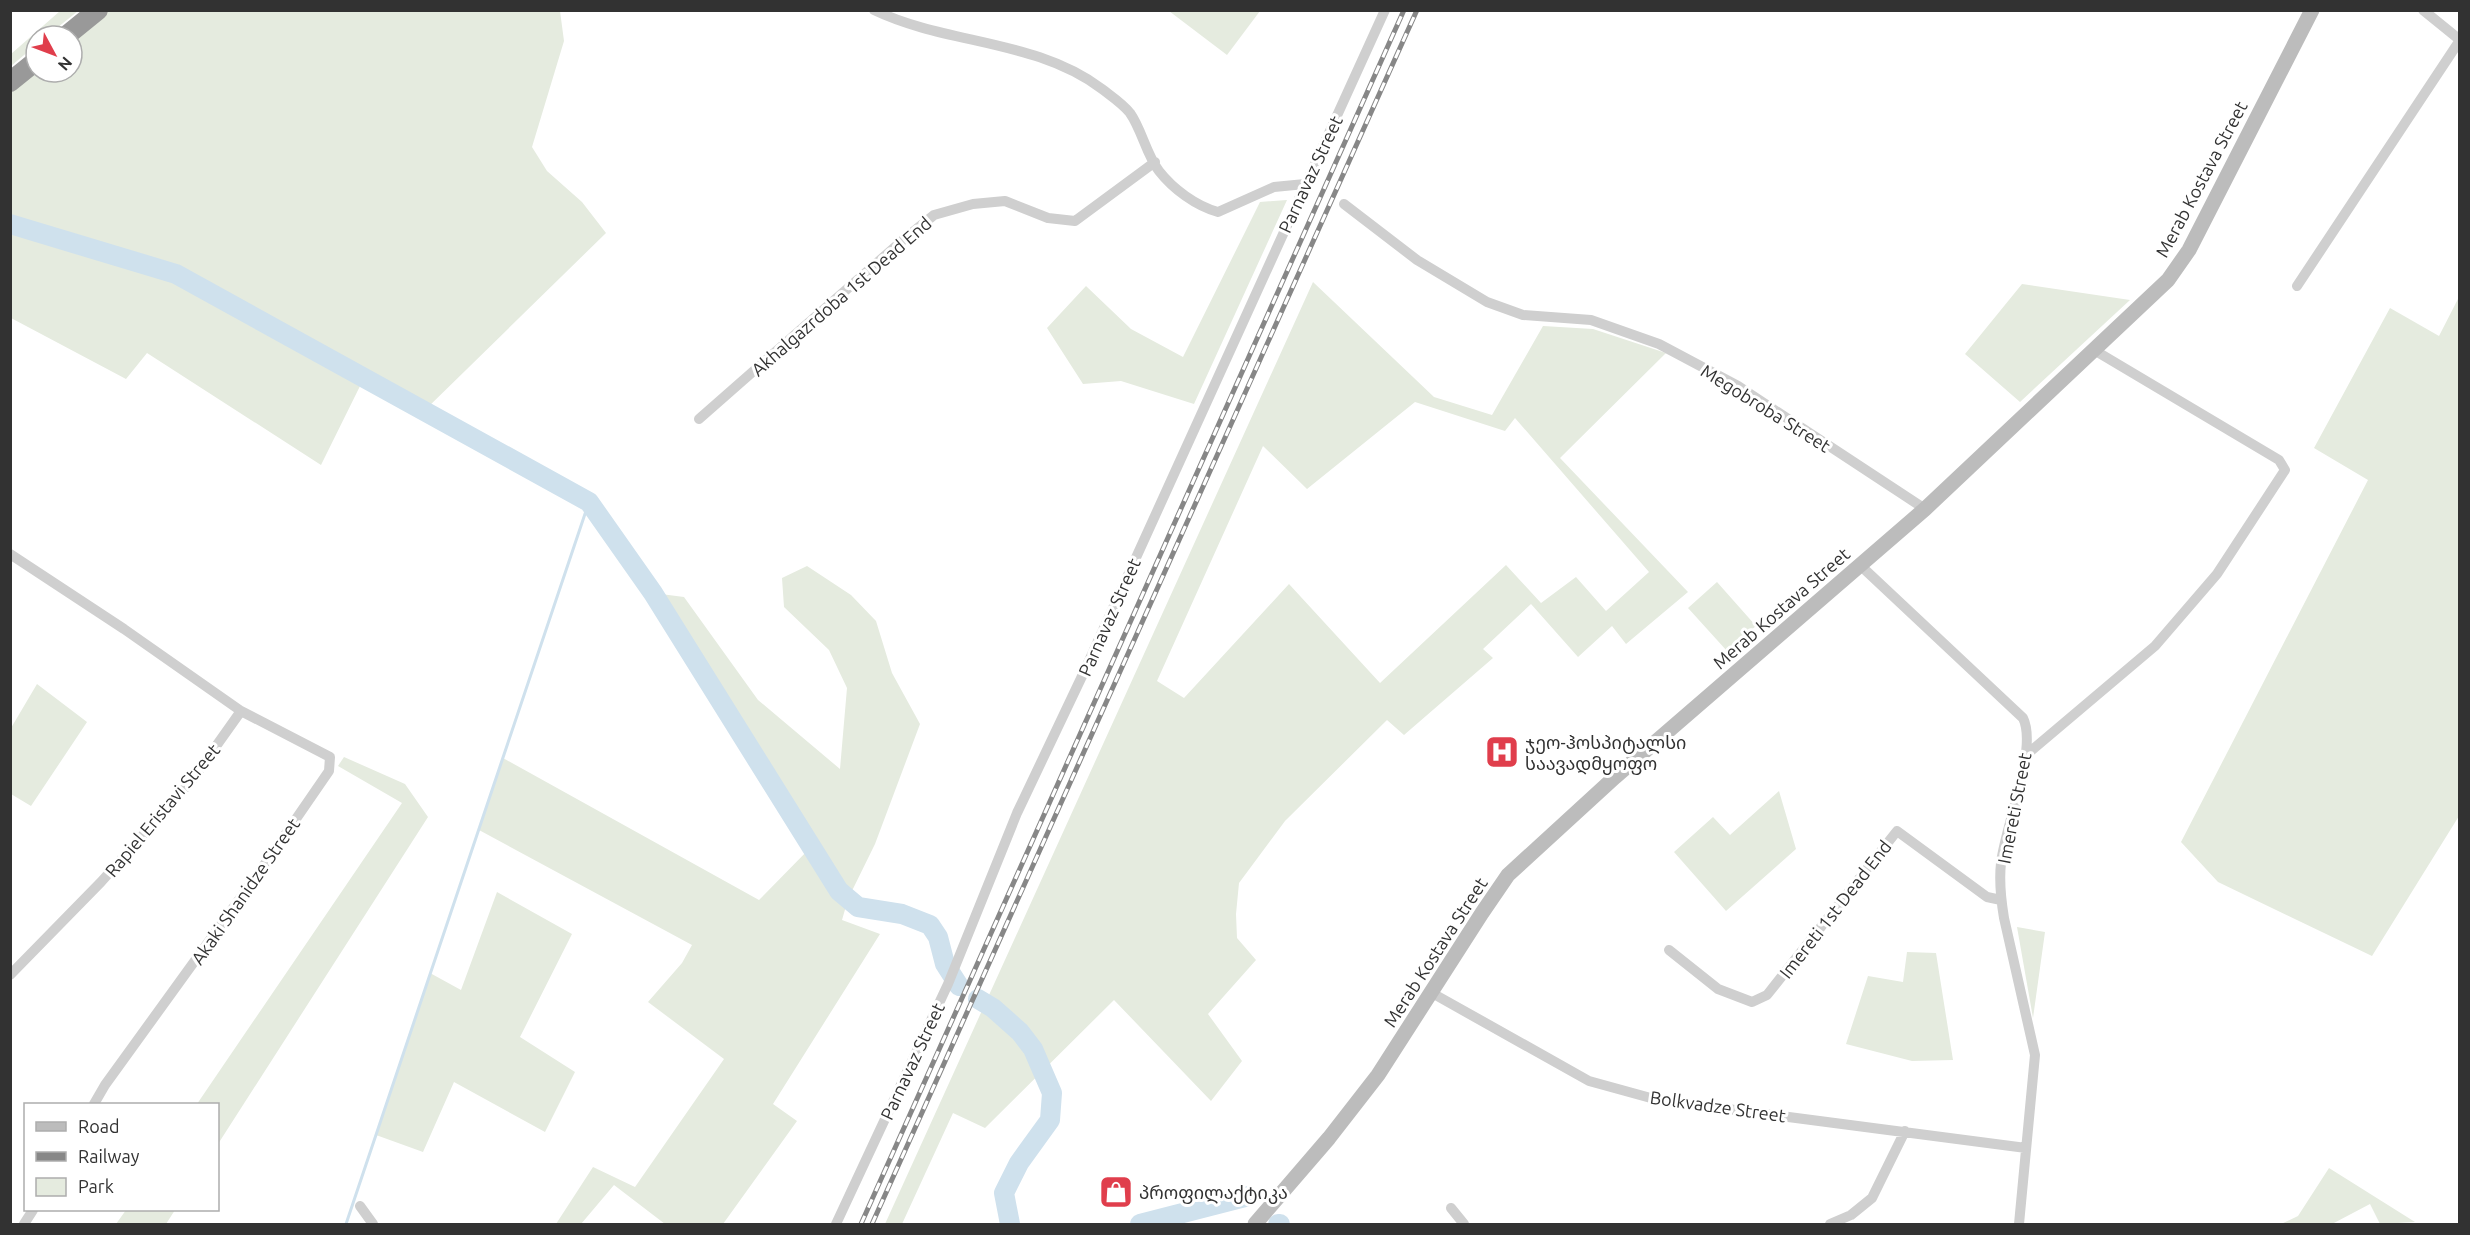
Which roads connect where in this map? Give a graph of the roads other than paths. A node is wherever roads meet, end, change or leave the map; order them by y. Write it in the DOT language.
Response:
graph roads {
  1 [pos="98,10"];
  2 [pos="874,10"];
  3 [pos="1385,10"];
  4 [pos="2312,10"];
  5 [pos="2423,10"];
  6 [pos="81,24"];
  7 [pos="2460,40"];
  8 [pos="24,71"];
  9 [pos="10,82"];
  10 [pos="1155,162"];
  11 [pos="1305,184"];
  12 [pos="1344,204"];
  13 [pos="2297,286"];
  14 [pos="2094,351"];
  15 [pos="699,419"];
  16 [pos="1925,510"];
  17 [pos="10,554"];
  18 [pos="1861,566"];
  19 [pos="241,711"];
  20 [pos="2026,755"];
  21 [pos="2001,900"];
  22 [pos="1669,950"];
  23 [pos="10,975"];
  24 [pos="1432,993"];
  25 [pos="95,1103"];
  26 [pos="1905,1131"];
  27 [pos="2026,1148"];
  28 [pos="360,1206"];
  29 [pos="1451,1208"];
  30 [pos="32,1211"];
  31 [pos="24,1224"];
  32 [pos="373,1224"];
  33 [pos="836,1224"];
  34 [pos="1255,1224"];
  35 [pos="1464,1224"];
  36 [pos="1830,1224"];
  37 [pos="2019,1224"];
  1 -- 6 [label="highway"];
  2 -- 10 [label="street"];
  3 -- 11 [label="street, Parnavaz Street"];
  4 -- 14 [label="main road, Merab Kostava Street"];
  5 -- 7 [label="street"];
  7 -- 13 [label="street"];
  8 -- 9 [label="highway"];
  10 -- 11 [label="street"];
  10 -- 15 [label="street, Akhalgazrdoba 1st Dead End"];
  11 -- 33 [label="street, Parnavaz Street"];
  12 -- 16 [label="street, Megobroba Street"];
  14 -- 16 [label="main road, Merab Kostava Street"];
  14 -- 20 [label="street"];
  16 -- 18 [label="main road, Merab Kostava Street"];
  17 -- 19 [label="street"];
  18 -- 20 [label="street, Imereti Street"];
  18 -- 24 [label="main road, Merab Kostava Street"];
  19 -- 23 [label="street, Rapiel Eristavi Street"];
  19 -- 25 [label="street, Akaki Shanidze Street"];
  20 -- 21 [label="street, Imereti Street"];
  21 -- 22 [label="street, Imereti 1st Dead End"];
  21 -- 27 [label="street, Imereti Street"];
  24 -- 26 [label="street, Bolkvadze Street"];
  24 -- 34 [label="main road, Merab Kostava Street"];
  26 -- 27 [label="street, Bolkvadze Street"];
  26 -- 36 [label="street"];
  27 -- 37 [label="street, Imereti Street"];
  28 -- 32 [label="street"];
  29 -- 35 [label="street"];
  30 -- 31 [label="street"];
}
